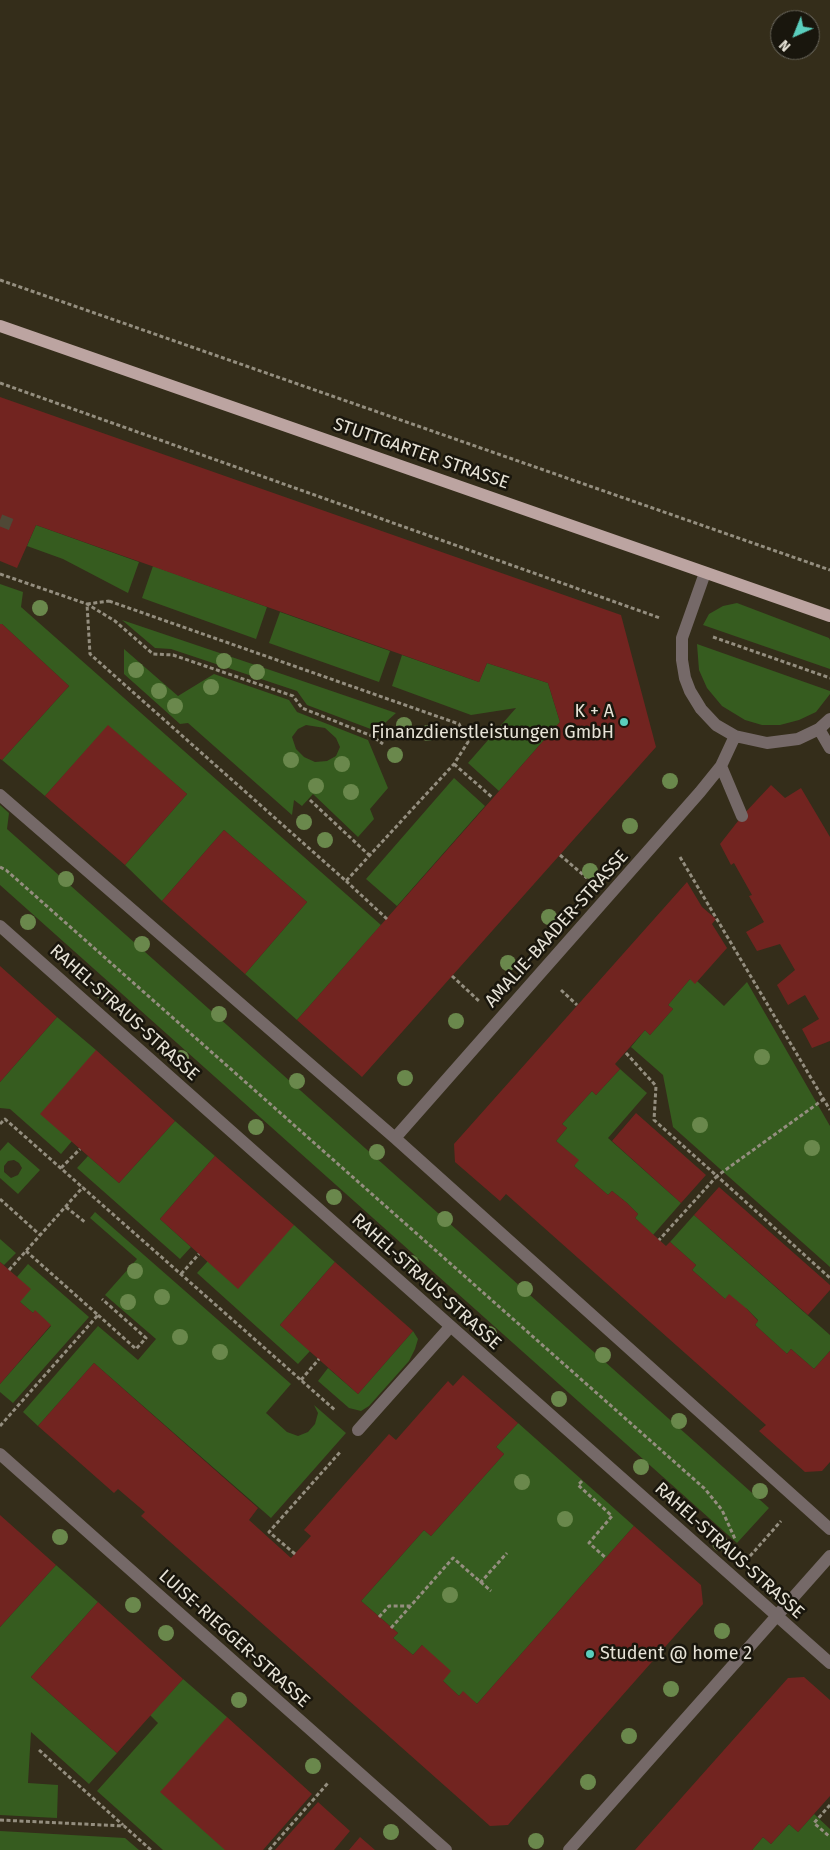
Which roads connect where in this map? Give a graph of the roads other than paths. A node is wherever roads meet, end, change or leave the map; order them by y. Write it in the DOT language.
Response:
graph roads {
  1 [pos="0,326"];
  2 [pos="705,573"];
  3 [pos="830,616"];
  4 [pos="830,718"];
  5 [pos="819,729"];
  6 [pos="735,736"];
  7 [pos="830,748"];
  8 [pos="720,766"];
  9 [pos="0,795"];
  10 [pos="742,816"];
  11 [pos="0,926"];
  12 [pos="395,1138"];
  13 [pos="450,1327"];
  14 [pos="358,1430"];
  15 [pos="0,1454"];
  16 [pos="830,1529"];
  17 [pos="830,1556"];
  18 [pos="776,1616"];
  19 [pos="830,1663"];
  20 [pos="446,1850"];
  21 [pos="569,1850"];
  1 -- 2 [label="main road, STUTTGARTER STRASSE"];
  2 -- 3 [label="main road, STUTTGARTER STRASSE"];
  2 -- 6 [label="street"];
  4 -- 5 [label="street"];
  5 -- 6 [label="street"];
  5 -- 7 [label="street"];
  6 -- 8 [label="street, AMALIE-BAADER-STRASSE"];
  8 -- 10 [label="street"];
  8 -- 12 [label="street, AMALIE-BAADER-STRASSE"];
  9 -- 12 [label="street"];
  11 -- 13 [label="street, RAHEL-STRAUS-STRASSE"];
  12 -- 16 [label="street"];
  13 -- 14 [label="street"];
  13 -- 18 [label="street, RAHEL-STRAUS-STRASSE"];
  15 -- 20 [label="street, LUISE-RIEGGER-STRASSE"];
  17 -- 18 [label="street"];
  18 -- 19 [label="street, RAHEL-STRAUS-STRASSE"];
  18 -- 21 [label="street"];
}
